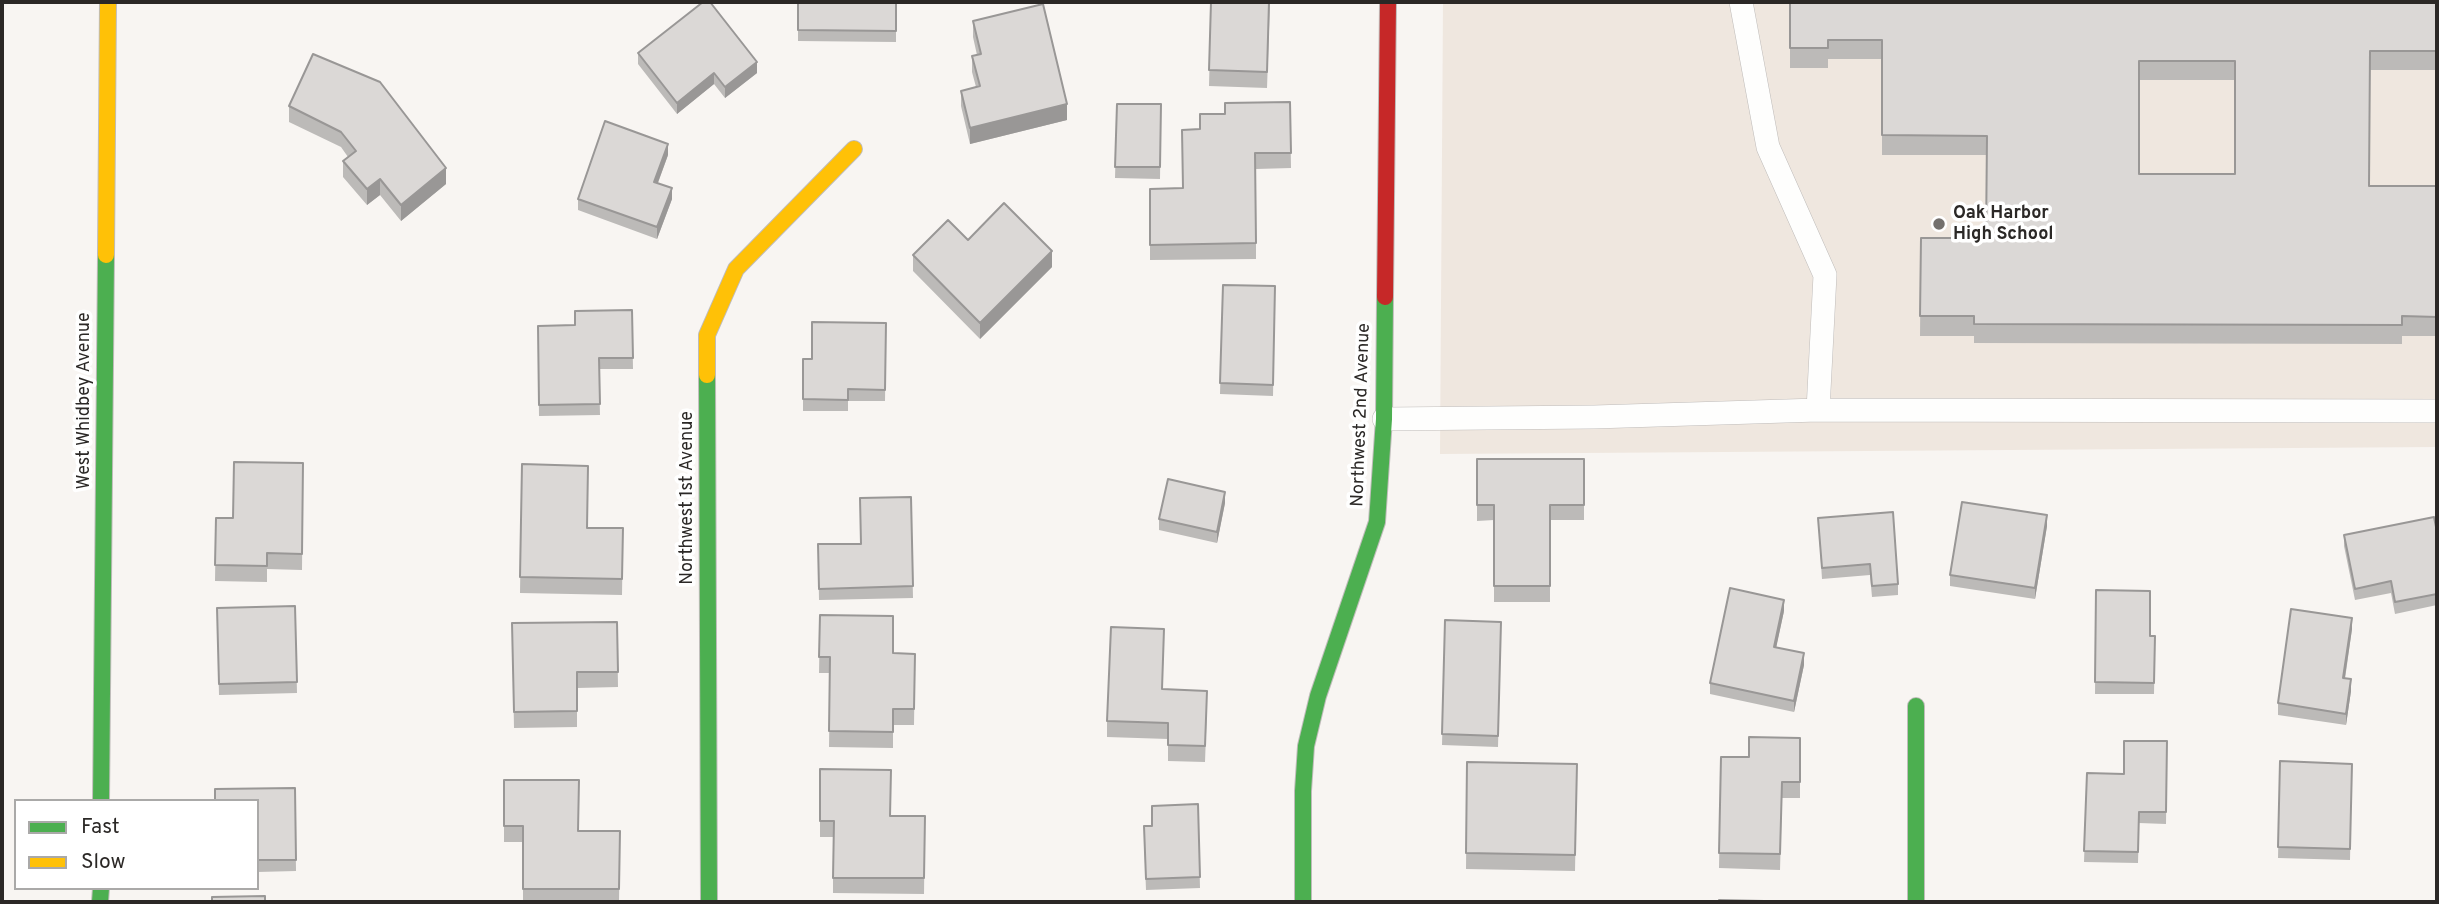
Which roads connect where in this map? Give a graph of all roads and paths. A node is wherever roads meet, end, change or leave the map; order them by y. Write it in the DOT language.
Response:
graph roads {
  1 [pos="108,2"];
  2 [pos="1388,2"];
  3 [pos="1741,2"];
  4 [pos="854,149"];
  5 [pos="1818,410"];
  6 [pos="2437,411"];
  7 [pos="1384,419"];
  8 [pos="1916,706"];
  9 [pos="101,799"];
  10 [pos="709,902"];
  11 [pos="1303,902"];
  12 [pos="1916,902"];
  1 -- 9 [label="street, West Whidbey Avenue"];
  2 -- 7 [label="street, Northwest 2nd Avenue"];
  3 -- 5 [label="lane"];
  4 -- 10 [label="street, Northwest 1st Avenue"];
  5 -- 6 [label="lane"];
  5 -- 7 [label="lane"];
  7 -- 11 [label="street, Northwest 2nd Avenue"];
  8 -- 12 [label="street"];
}
